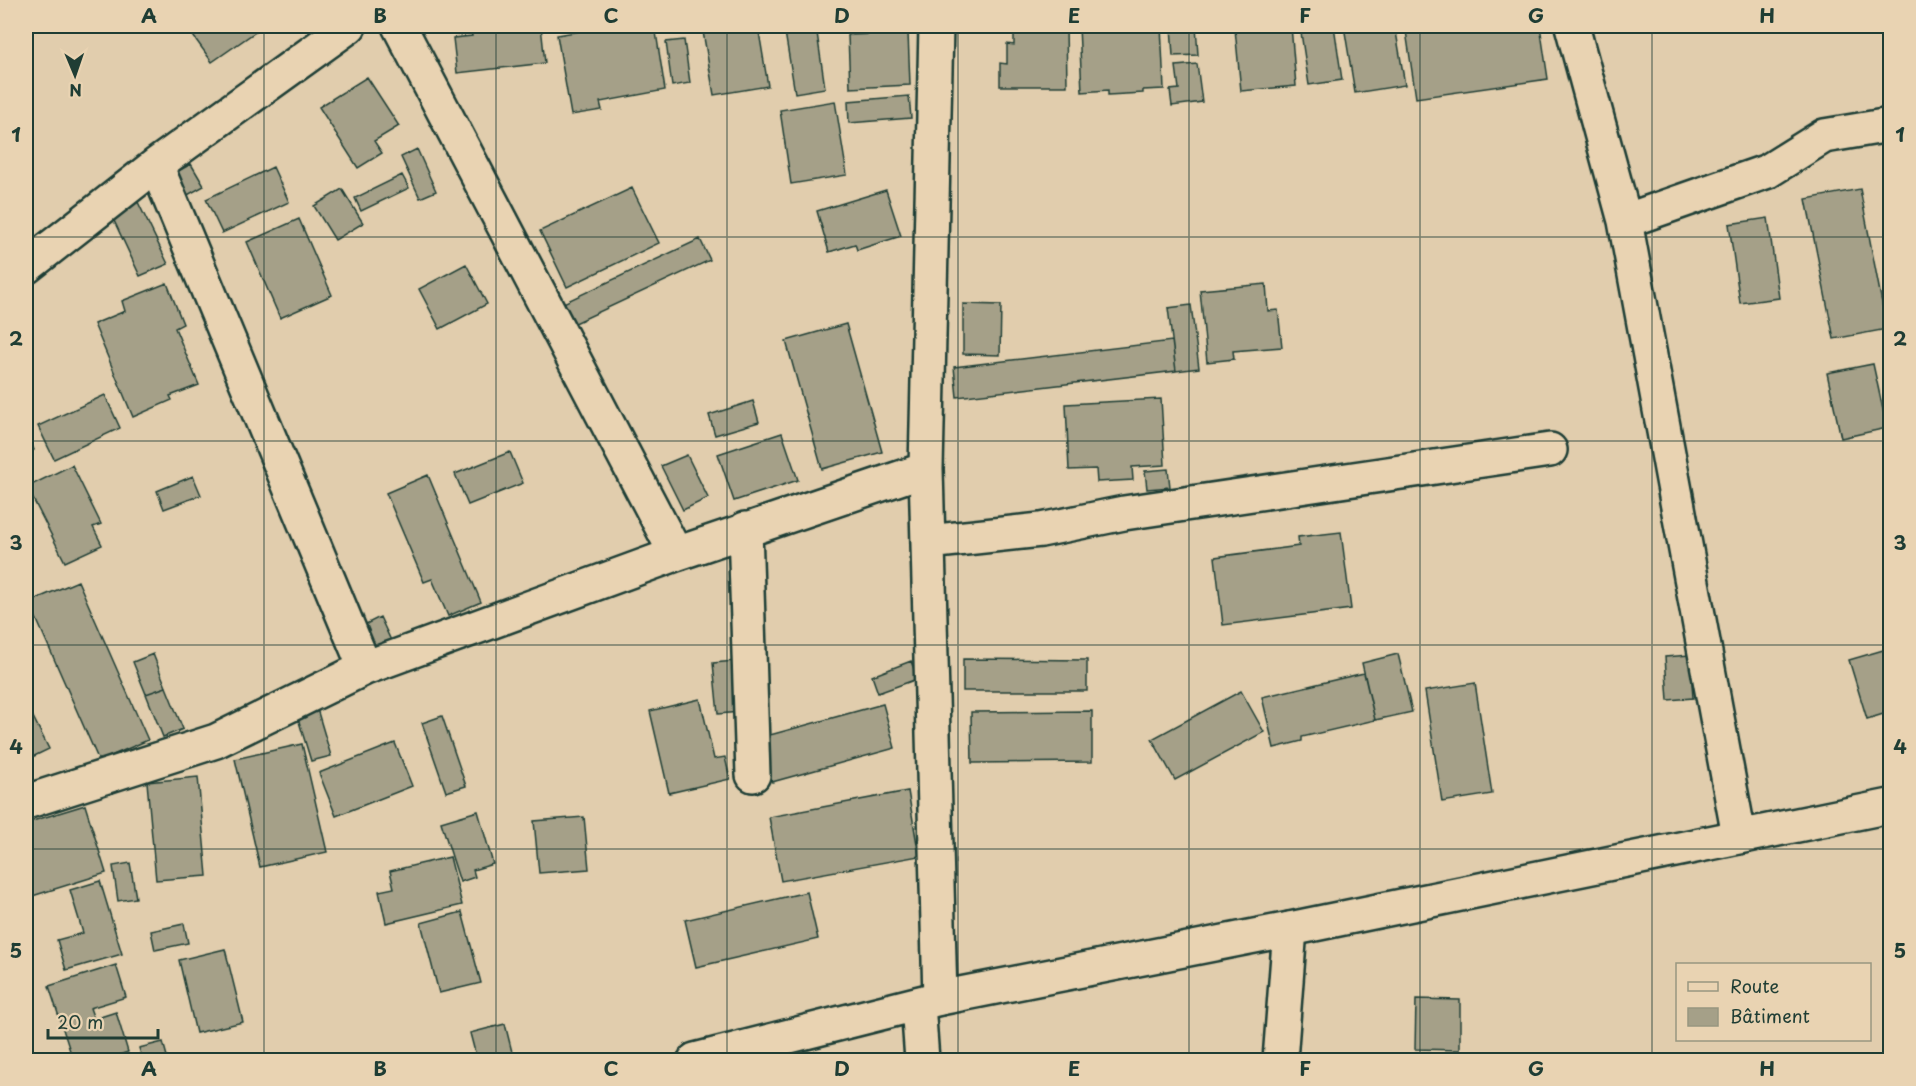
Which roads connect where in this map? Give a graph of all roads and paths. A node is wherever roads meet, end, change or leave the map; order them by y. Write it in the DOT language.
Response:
graph roads {
  1 [pos="349,26"];
  2 [pos="399,26"];
  3 [pos="936,26"];
  4 [pos="1572,26"];
  5 [pos="1890,124"];
  6 [pos="156,165"];
  7 [pos="1624,221"];
  8 [pos="26,267"];
  9 [pos="1550,450"];
  10 [pos="926,469"];
  11 [pos="746,530"];
  12 [pos="928,542"];
  13 [pos="676,554"];
  14 [pos="365,668"];
  15 [pos="753,775"];
  16 [pos="26,802"];
  17 [pos="1890,806"];
  18 [pos="1739,836"];
  19 [pos="1290,929"];
  20 [pos="929,1001"];
  21 [pos="695,1060"];
  22 [pos="922,1060"];
  23 [pos="1280,1060"];
  1 -- 6 [label="street"];
  2 -- 13 [label="street"];
  3 -- 10 [label="street"];
  4 -- 7 [label="street"];
  5 -- 7 [label="street"];
  6 -- 8 [label="street"];
  6 -- 14 [label="street"];
  7 -- 18 [label="street"];
  9 -- 12 [label="street"];
  10 -- 11 [label="street"];
  10 -- 12 [label="street"];
  11 -- 13 [label="street"];
  11 -- 15 [label="street"];
  12 -- 20 [label="street"];
  13 -- 14 [label="street"];
  14 -- 16 [label="street"];
  17 -- 18 [label="street"];
  18 -- 19 [label="street"];
  19 -- 20 [label="street"];
  19 -- 23 [label="street"];
  20 -- 21 [label="street"];
  20 -- 22 [label="street"];
}
